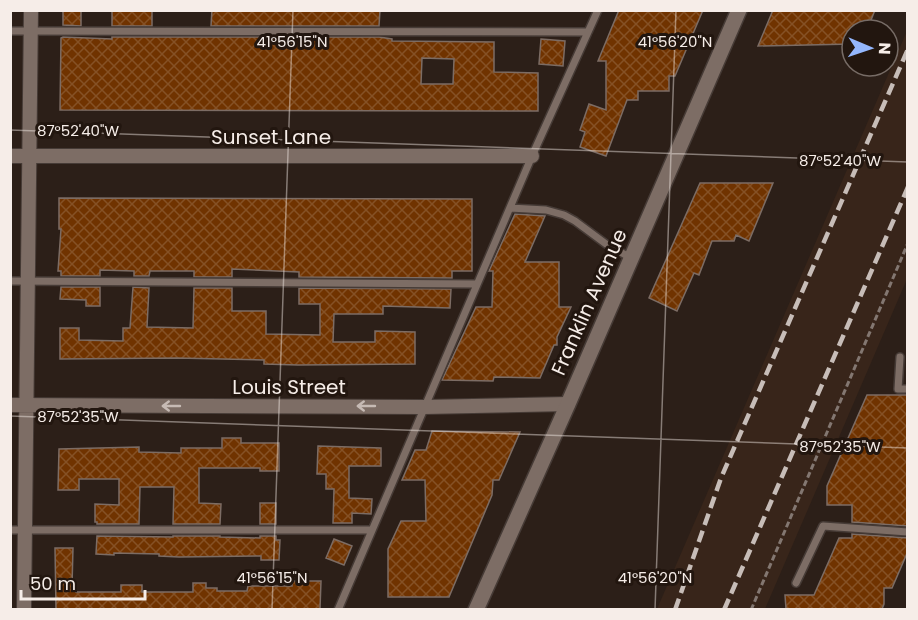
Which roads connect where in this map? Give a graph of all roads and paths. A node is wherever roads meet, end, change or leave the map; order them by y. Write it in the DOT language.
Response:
graph roads {
  1 [pos="31,10"];
  2 [pos="598,10"];
  3 [pos="739,10"];
  4 [pos="10,31"];
  5 [pos="31,31"];
  6 [pos="588,32"];
  7 [pos="10,156"];
  8 [pos="29,156"];
  9 [pos="532,156"];
  10 [pos="510,208"];
  11 [pos="908,243"];
  12 [pos="631,258"];
  13 [pos="10,281"];
  14 [pos="28,281"];
  15 [pos="477,284"];
  16 [pos="900,357"];
  17 [pos="908,389"];
  18 [pos="568,404"];
  19 [pos="10,405"];
  20 [pos="26,405"];
  21 [pos="424,406"];
  22 [pos="10,530"];
  23 [pos="25,530"];
  24 [pos="372,530"];
  25 [pos="908,532"];
  26 [pos="796,583"];
  27 [pos="24,609"];
  28 [pos="338,609"];
  29 [pos="476,609"];
  30 [pos="751,609"];
  1 -- 5 [label="street"];
  2 -- 6 [label="lane"];
  3 -- 12 [label="main road, Franklin Avenue"];
  4 -- 5 [label="lane"];
  5 -- 6 [label="lane"];
  5 -- 8 [label="street"];
  6 -- 9 [label="lane"];
  7 -- 8 [label="street, Sunset Lane"];
  8 -- 9 [label="street, Sunset Lane"];
  8 -- 14 [label="street"];
  9 -- 10 [label="lane"];
  10 -- 12 [label="lane"];
  10 -- 15 [label="lane"];
  11 -- 30 [label="path"];
  12 -- 18 [label="main road, Franklin Avenue"];
  13 -- 14 [label="lane"];
  14 -- 15 [label="lane"];
  14 -- 20 [label="street"];
  15 -- 21 [label="lane"];
  16 -- 17 [label="lane"];
  18 -- 21 [label="street, Louis Street"];
  18 -- 29 [label="main road, Franklin Avenue"];
  19 -- 20 [label="street, Louis Street"];
  21 -- 20 [label="street, Louis Street, one-way"];
  20 -- 23 [label="street"];
  21 -- 24 [label="lane"];
  22 -- 23 [label="lane"];
  23 -- 24 [label="lane"];
  23 -- 27 [label="street"];
  24 -- 28 [label="lane"];
  25 -- 26 [label="lane"];
}
